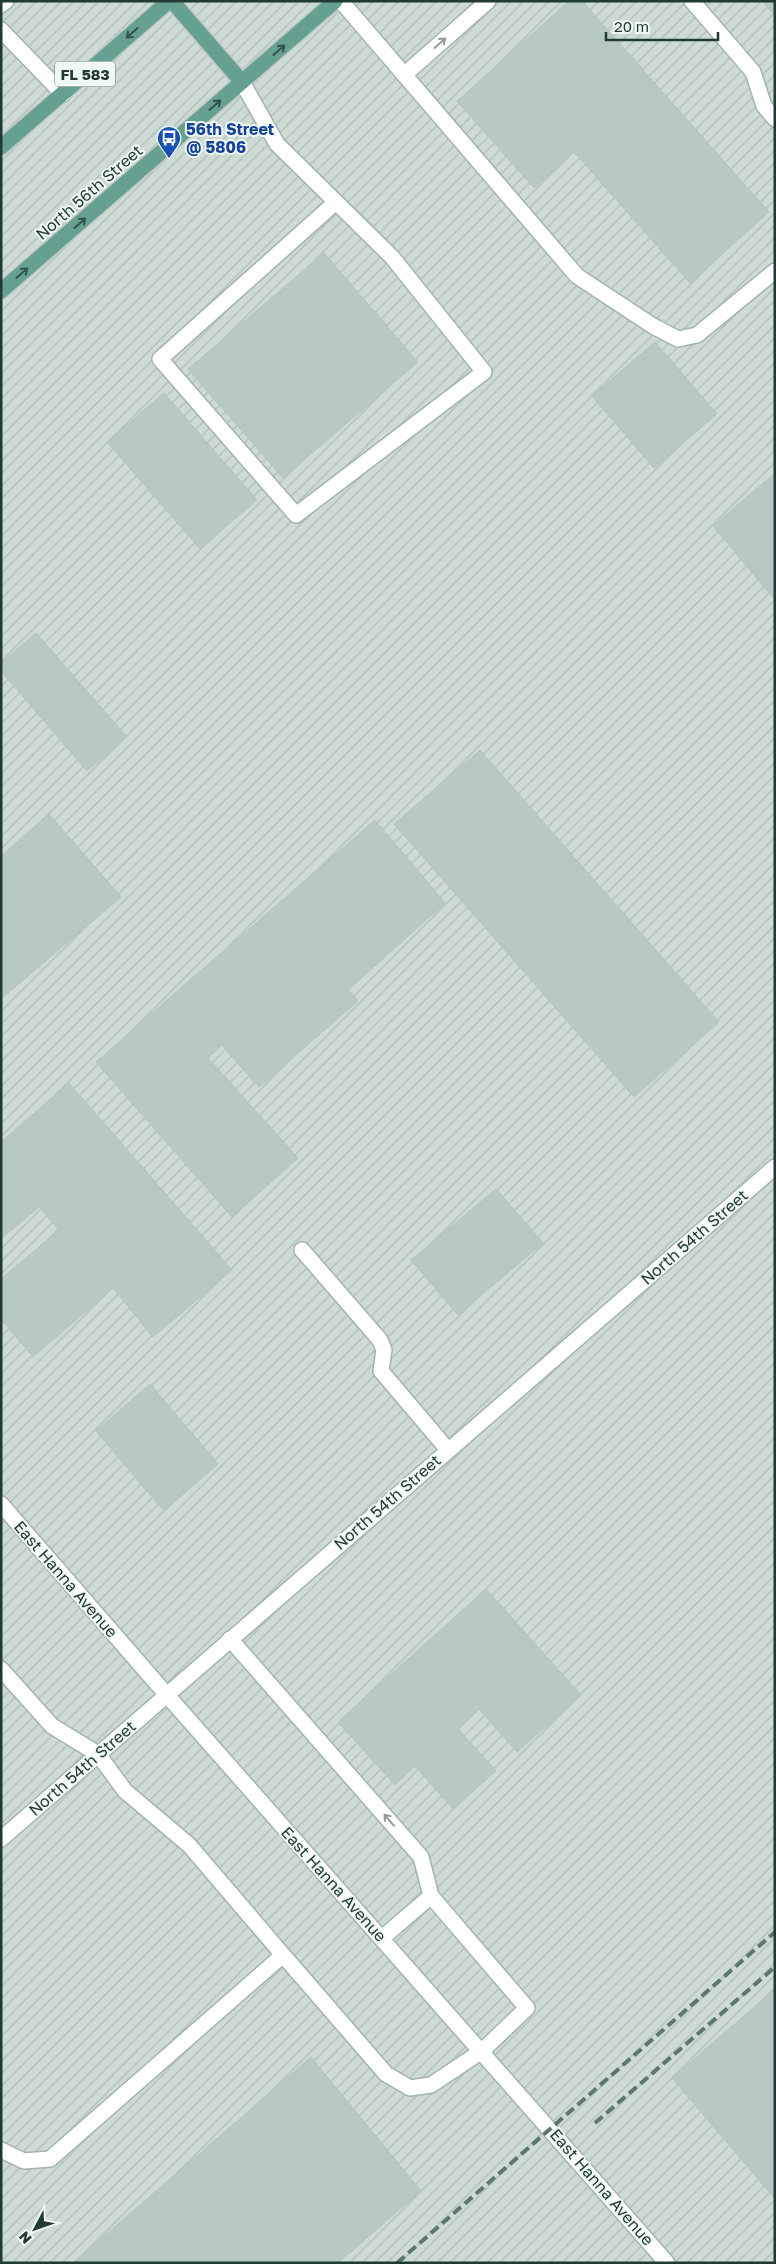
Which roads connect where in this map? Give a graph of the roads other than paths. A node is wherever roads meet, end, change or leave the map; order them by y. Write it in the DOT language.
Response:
graph roads {
  1 [pos="6,1"];
  2 [pos="170,1"];
  3 [pos="335,1"];
  4 [pos="341,1"];
  5 [pos="488,1"];
  6 [pos="692,1"];
  7 [pos="1,6"];
  8 [pos="1,30"];
  9 [pos="404,75"];
  10 [pos="242,82"];
  11 [pos="62,94"];
  12 [pos="775,119"];
  13 [pos="1,147"];
  14 [pos="336,202"];
  15 [pos="775,271"];
  16 [pos="1,291"];
  17 [pos="775,1167"];
  18 [pos="302,1250"];
  19 [pos="448,1450"];
  20 [pos="1,1504"];
  21 [pos="230,1639"];
  22 [pos="1,1669"];
  23 [pos="166,1694"];
  24 [pos="98,1754"];
  25 [pos="1,1839"];
  26 [pos="431,1896"];
  27 [pos="382,1938"];
  28 [pos="284,1955"];
  29 [pos="482,2051"];
  30 [pos="1,2150"];
  31 [pos="667,2263"];
  1 -- 7 [label="street"];
  2 -- 10 [label="main road"];
  2 -- 11 [label="main road, FL 583, one-way"];
  10 -- 3 [label="main road, North 56th Street, one-way"];
  4 -- 9 [label="street"];
  9 -- 5 [label="street, one-way"];
  6 -- 12 [label="street"];
  8 -- 11 [label="street"];
  9 -- 15 [label="street"];
  10 -- 14 [label="street"];
  16 -- 10 [label="main road, North 56th Street, one-way"];
  11 -- 13 [label="main road, FL 583"];
  14 -- 14 [label="street"];
  17 -- 19 [label="street, North 54th Street"];
  18 -- 19 [label="street"];
  19 -- 21 [label="street, North 54th Street"];
  20 -- 23 [label="street, East Hanna Avenue"];
  21 -- 23 [label="street, North 54th Street"];
  26 -- 21 [label="street, one-way"];
  22 -- 24 [label="street"];
  23 -- 24 [label="street, North 54th Street"];
  23 -- 27 [label="street, East Hanna Avenue"];
  24 -- 25 [label="street, North 54th Street"];
  24 -- 28 [label="street"];
  26 -- 27 [label="street"];
  26 -- 29 [label="street"];
  27 -- 29 [label="street, East Hanna Avenue"];
  28 -- 29 [label="street"];
  28 -- 30 [label="street"];
  29 -- 31 [label="street, East Hanna Avenue"];
}
